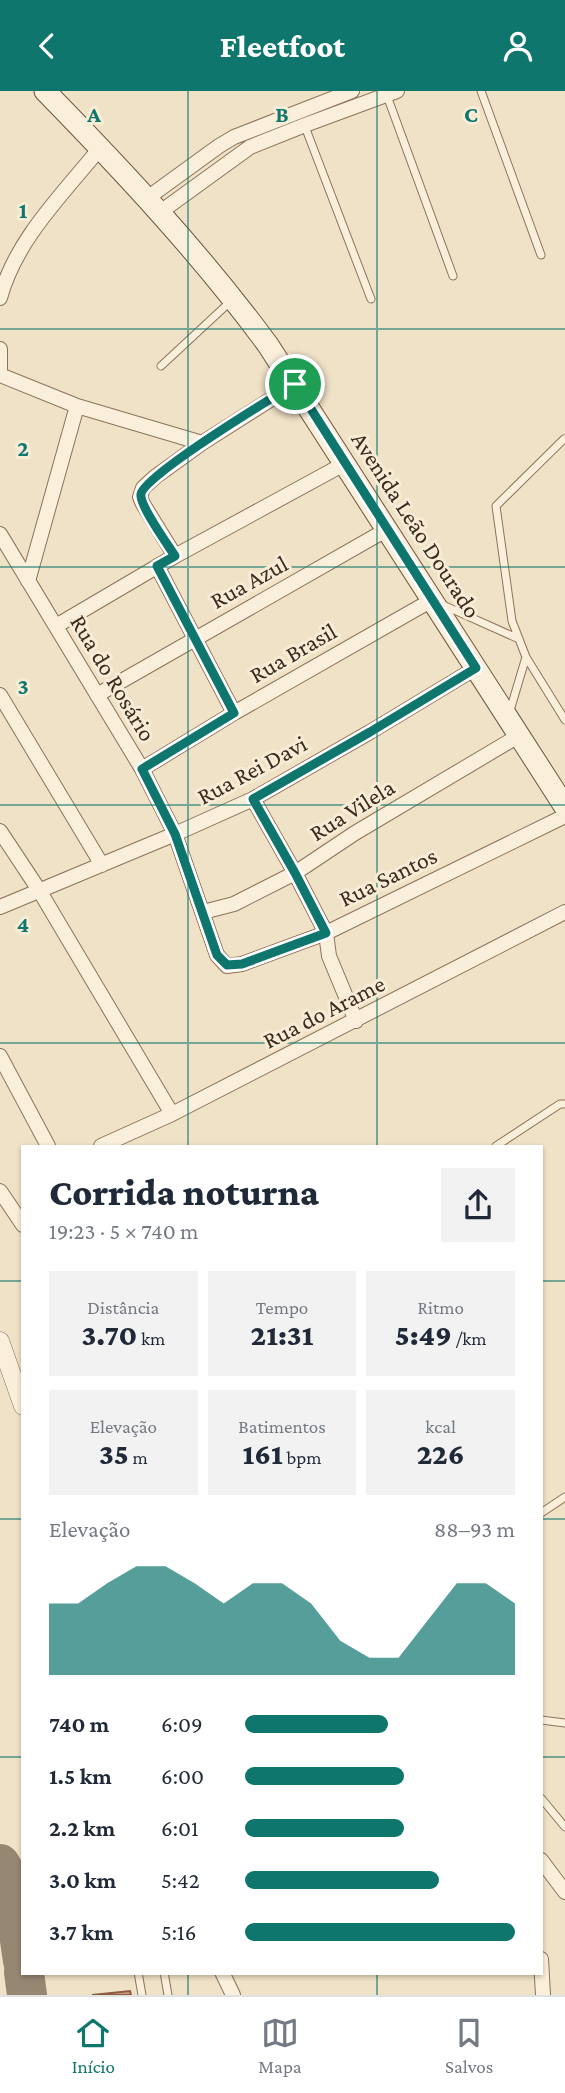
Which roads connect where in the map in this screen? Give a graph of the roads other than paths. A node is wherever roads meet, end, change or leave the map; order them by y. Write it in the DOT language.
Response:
graph roads {
  1 [pos="45,91"];
  2 [pos="352,91"];
  3 [pos="481,91"];
  4 [pos="390,92"];
  5 [pos="299,110"];
  6 [pos="304,125"];
  7 [pos="100,148"];
  8 [pos="152,206"];
  9 [pos="541,255"];
  10 [pos="453,276"];
  11 [pos="0,298"];
  12 [pos="234,298"];
  13 [pos="371,299"];
  14 [pos="0,349"];
  15 [pos="161,366"];
  16 [pos="0,373"];
  17 [pos="295,384"];
  18 [pos="77,406"];
  19 [pos="564,439"];
  20 [pos="202,443"];
  21 [pos="344,464"];
  22 [pos="386,530"];
  23 [pos="0,534"];
  24 [pos="175,556"];
  25 [pos="157,566"];
  26 [pos="28,581"];
  27 [pos="432,600"];
  28 [pos="56,626"];
  29 [pos="194,639"];
  30 [pos="519,639"];
  31 [pos="526,657"];
  32 [pos="476,668"];
  33 [pos="0,695"];
  34 [pos="97,695"];
  35 [pos="234,713"];
  36 [pos="565,720"];
  37 [pos="514,727"];
  38 [pos="142,769"];
  39 [pos="253,799"];
  40 [pos="565,807"];
  41 [pos="565,816"];
  42 [pos="0,831"];
  43 [pos="175,834"];
  44 [pos="102,865"];
  45 [pos="295,873"];
  46 [pos="39,890"];
  47 [pos="0,907"];
  48 [pos="203,912"];
  49 [pos="565,912"];
  50 [pos="326,933"];
  51 [pos="227,965"];
  52 [pos="356,1021"];
  53 [pos="0,1056"];
  54 [pos="565,1104"];
  55 [pos="172,1114"];
  56 [pos="47,1145"];
  57 [pos="103,1145"];
  58 [pos="498,1145"];
  59 [pos="0,1191"];
  60 [pos="21,1222"];
  61 [pos="0,1341"];
  62 [pos="21,1400"];
  63 [pos="565,1497"];
  64 [pos="543,1512"];
  65 [pos="543,1720"];
  66 [pos="565,1723"];
  67 [pos="543,1800"];
  68 [pos="565,1827"];
  69 [pos="543,1863"];
  70 [pos="565,1892"];
  71 [pos="139,1975"];
  72 [pos="165,1975"];
  73 [pos="223,1975"];
  74 [pos="542,1975"];
  75 [pos="142,1995"];
  76 [pos="168,1995"];
  77 [pos="233,1995"];
  78 [pos="542,1995"];
  1 -- 7 [label="main road, Avenida Leão Dourado"];
  2 -- 5 [label="street"];
  3 -- 9 [label="lane"];
  4 -- 6 [label="street"];
  4 -- 10 [label="lane"];
  5 -- 6 [label="lane"];
  5 -- 8 [label="street"];
  6 -- 8 [label="street"];
  6 -- 13 [label="lane"];
  7 -- 8 [label="main road, Avenida Leão Dourado"];
  7 -- 11 [label="street"];
  8 -- 12 [label="main road, Avenida Leão Dourado"];
  12 -- 15 [label="lane"];
  12 -- 17 [label="main road, Avenida Leão Dourado"];
  14 -- 16 [label="street"];
  16 -- 18 [label="street"];
  17 -- 20 [label="street"];
  17 -- 21 [label="main road, Avenida Leão Dourado"];
  18 -- 20 [label="street"];
  18 -- 26 [label="street"];
  19 -- 30 [label="lane"];
  20 -- 24 [label="street"];
  21 -- 22 [label="main road, Avenida Leão Dourado"];
  21 -- 24 [label="street"];
  22 -- 27 [label="main road, Avenida Leão Dourado"];
  22 -- 29 [label="street, Rua Azul"];
  23 -- 26 [label="street, Rua do Rosário"];
  24 -- 25 [label="street"];
  25 -- 28 [label="street"];
  25 -- 29 [label="street"];
  26 -- 28 [label="street, Rua do Rosário"];
  27 -- 30 [label="lane"];
  27 -- 32 [label="main road, Avenida Leão Dourado"];
  27 -- 35 [label="street, Rua Brasil"];
  28 -- 34 [label="street, Rua do Rosário"];
  29 -- 34 [label="street, Rua Azul"];
  29 -- 35 [label="street"];
  30 -- 31 [label="lane"];
  31 -- 36 [label="lane"];
  31 -- 37 [label="lane"];
  32 -- 37 [label="main road, Avenida Leão Dourado"];
  32 -- 39 [label="street, Rua Rei Davi"];
  33 -- 44 [label="street"];
  34 -- 38 [label="street, Rua do Rosário"];
  35 -- 38 [label="street, Rua Brasil"];
  37 -- 40 [label="main road, Avenida Leão Dourado"];
  37 -- 45 [label="street, Rua Vilela"];
  38 -- 43 [label="street, Rua do Rosário"];
  39 -- 43 [label="street, Rua Rei Davi"];
  39 -- 45 [label="street"];
  41 -- 50 [label="street, Rua Santos"];
  42 -- 46 [label="street"];
  43 -- 44 [label="street, Rua Rei Davi"];
  43 -- 48 [label="street, Rua do Rosário"];
  44 -- 46 [label="street, Rua Rei Davi"];
  45 -- 48 [label="street, Rua Vilela"];
  45 -- 50 [label="street"];
  46 -- 47 [label="street, Rua Rei Davi"];
  46 -- 55 [label="street"];
  48 -- 51 [label="street, Rua do Rosário"];
  49 -- 52 [label="street, Rua do Arame"];
  50 -- 51 [label="street, Rua Santos"];
  50 -- 52 [label="street"];
  52 -- 55 [label="street, Rua do Arame"];
  53 -- 56 [label="street"];
  54 -- 58 [label="lane"];
  55 -- 57 [label="street, Rua do Arame"];
  59 -- 60 [label="street"];
  61 -- 62 [label="street"];
  63 -- 64 [label="lane"];
  65 -- 66 [label="lane"];
  67 -- 68 [label="lane"];
  69 -- 70 [label="street"];
  71 -- 75 [label="lane"];
  72 -- 76 [label="lane"];
  73 -- 77 [label="street"];
  74 -- 78 [label="street"];
}
